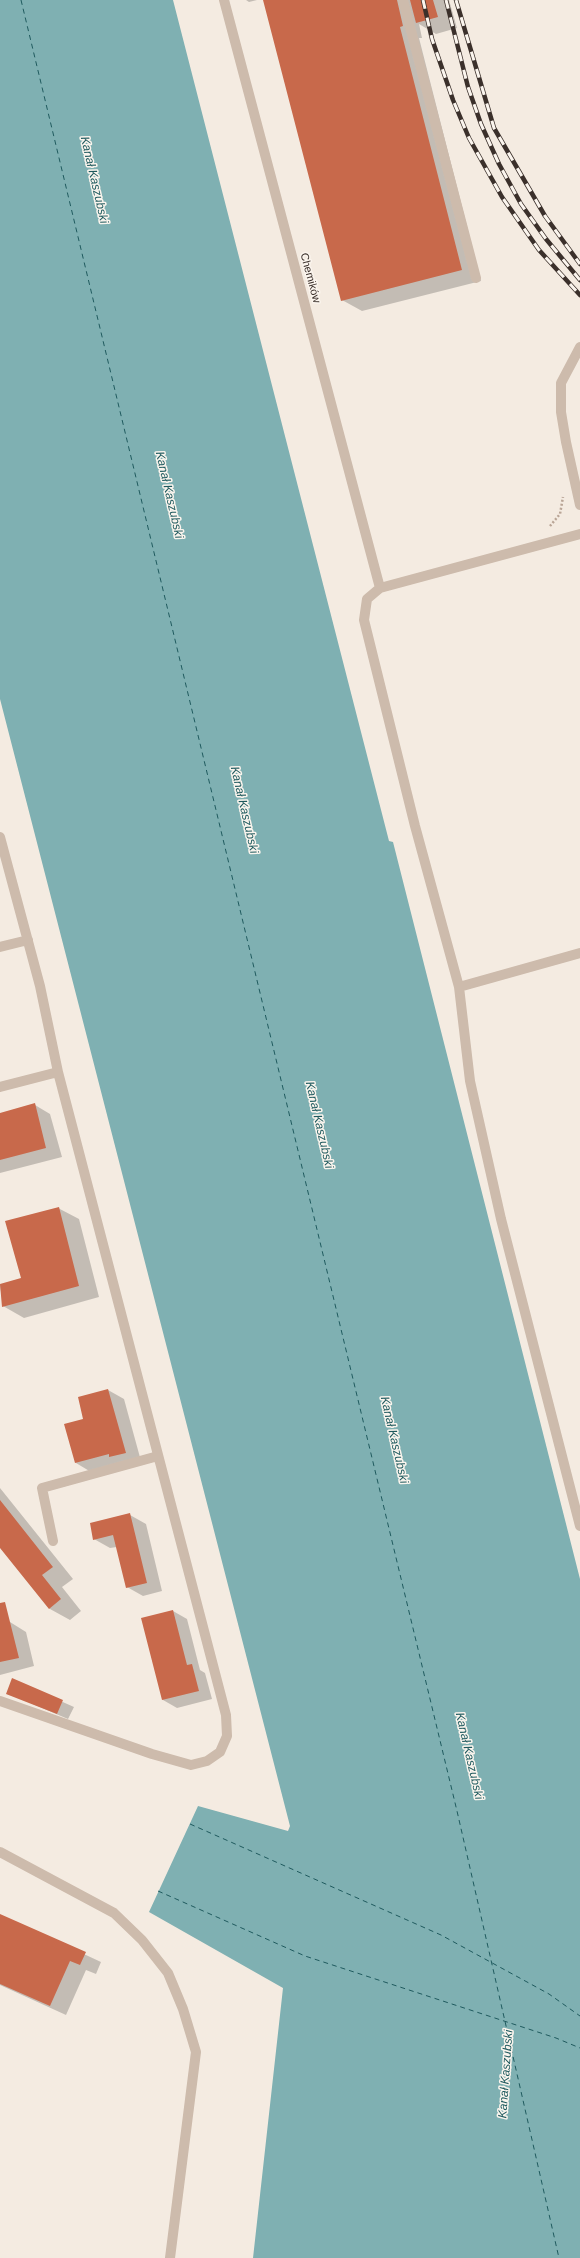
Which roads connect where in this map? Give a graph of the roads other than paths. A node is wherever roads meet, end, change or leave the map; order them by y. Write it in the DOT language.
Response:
graph roads {
  1 [pos="224,0"];
  2 [pos="403,0"];
  3 [pos="476,278"];
  4 [pos="580,347"];
  5 [pos="580,505"];
  6 [pos="580,534"];
  7 [pos="380,588"];
  8 [pos="0,837"];
  9 [pos="28,940"];
  10 [pos="0,947"];
  11 [pos="580,953"];
  12 [pos="459,987"];
  13 [pos="58,1072"];
  14 [pos="0,1087"];
  15 [pos="158,1456"];
  16 [pos="580,1526"];
  17 [pos="53,1541"];
  18 [pos="0,1701"];
  19 [pos="0,1852"];
  20 [pos="170,2258"];
  1 -- 7 [label="lane, Chemików"];
  2 -- 3 [label="lane"];
  4 -- 5 [label="lane"];
  6 -- 7 [label="lane"];
  7 -- 12 [label="lane"];
  8 -- 9 [label="lane"];
  9 -- 10 [label="lane"];
  9 -- 13 [label="lane"];
  11 -- 12 [label="lane"];
  12 -- 16 [label="lane"];
  13 -- 14 [label="lane"];
  13 -- 15 [label="lane"];
  15 -- 17 [label="lane"];
  15 -- 18 [label="lane"];
  19 -- 20 [label="lane"];
}
